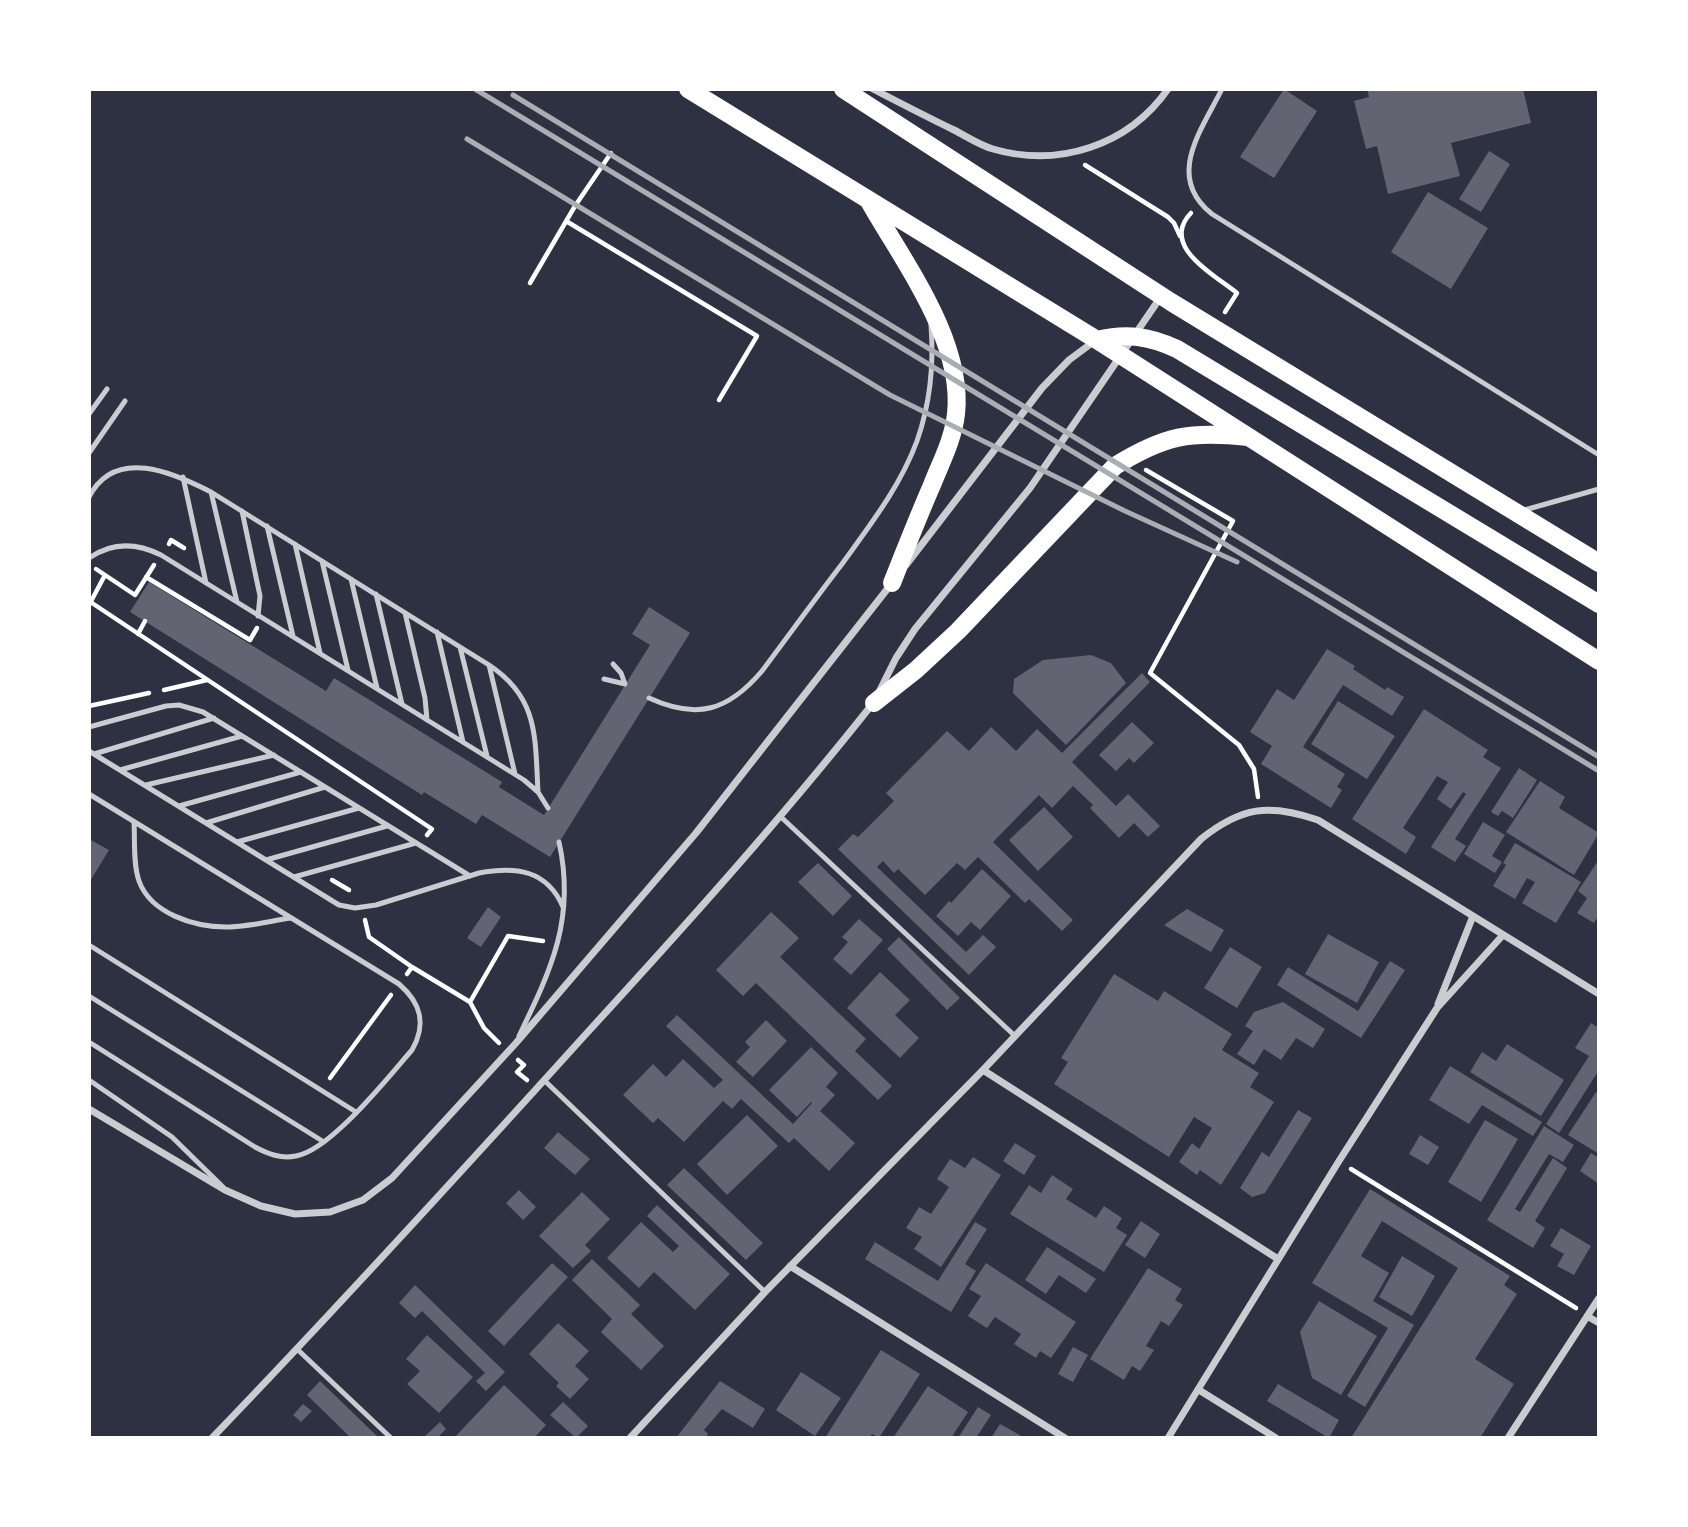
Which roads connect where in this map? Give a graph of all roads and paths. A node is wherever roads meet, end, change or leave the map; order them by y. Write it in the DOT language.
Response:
graph roads {
  1 [pos="688,89"];
  2 [pos="843,89"];
  3 [pos="873,89"];
  4 [pos="1168,89"];
  5 [pos="1222,89"];
  6 [pos="1077,152"];
  7 [pos="611,153"];
  8 [pos="867,198"];
  9 [pos="1203,207"];
  10 [pos="566,221"];
  11 [pos="1181,239"];
  12 [pos="530,283"];
  13 [pos="1162,296"];
  14 [pos="930,308"];
  15 [pos="1215,327"];
  16 [pos="1135,335"];
  17 [pos="1097,340"];
  18 [pos="1120,356"];
  19 [pos="107,389"];
  20 [pos="719,400"];
  21 [pos="125,401"];
  22 [pos="89,414"];
  23 [pos="1253,438"];
  24 [pos="89,453"];
  25 [pos="1599,455"];
  26 [pos="1127,458"];
  27 [pos="183,477"];
  28 [pos="1599,489"];
  29 [pos="211,492"];
  30 [pos="89,497"];
  31 [pos="242,511"];
  32 [pos="1516,512"];
  33 [pos="267,526"];
  34 [pos="295,544"];
  35 [pos="89,558"];
  36 [pos="322,561"];
  37 [pos="1599,563"];
  38 [pos="105,575"];
  39 [pos="146,577"];
  40 [pos="351,579"];
  41 [pos="205,583"];
  42 [pos="892,583"];
  43 [pos="376,594"];
  44 [pos="237,602"];
  45 [pos="90,603"];
  46 [pos="1599,604"];
  47 [pos="405,612"];
  48 [pos="261,617"];
  49 [pos="145,621"];
  50 [pos="437,632"];
  51 [pos="138,634"];
  52 [pos="293,637"];
  53 [pos="460,647"];
  54 [pos="321,654"];
  55 [pos="1599,661"];
  56 [pos="613,664"];
  57 [pos="489,665"];
  58 [pos="348,671"];
  59 [pos="604,679"];
  60 [pos="377,689"];
  61 [pos="649,698"];
  62 [pos="873,703"];
  63 [pos="402,704"];
  64 [pos="214,718"];
  65 [pos="427,720"];
  66 [pos="89,727"];
  67 [pos="243,736"];
  68 [pos="463,742"];
  69 [pos="92,752"];
  70 [pos="274,755"];
  71 [pos="487,757"];
  72 [pos="120,770"];
  73 [pos="301,772"];
  74 [pos="516,775"];
  75 [pos="146,785"];
  76 [pos="325,787"];
  77 [pos="538,792"];
  78 [pos="91,796"];
  79 [pos="179,806"];
  80 [pos="360,808"];
  81 [pos="548,808"];
  82 [pos="1257,810"];
  83 [pos="780,817"];
  84 [pos="134,821"];
  85 [pos="206,823"];
  86 [pos="388,826"];
  87 [pos="237,842"];
  88 [pos="559,842"];
  89 [pos="418,844"];
  90 [pos="266,860"];
  91 [pos="470,876"];
  92 [pos="294,877"];
  93 [pos="563,907"];
  94 [pos="1473,916"];
  95 [pos="291,918"];
  96 [pos="1503,935"];
  97 [pos="558,943"];
  98 [pos="89,944"];
  99 [pos="412,967"];
  100 [pos="1599,994"];
  101 [pos="89,996"];
  102 [pos="470,1002"];
  103 [pos="1437,1008"];
  104 [pos="1015,1036"];
  105 [pos="89,1042"];
  106 [pos="516,1043"];
  107 [pos="508,1052"];
  108 [pos="983,1070"];
  109 [pos="89,1080"];
  110 [pos="545,1081"];
  111 [pos="537,1089"];
  112 [pos="89,1109"];
  113 [pos="356,1112"];
  114 [pos="324,1142"];
  115 [pos="1339,1161"];
  116 [pos="225,1190"];
  117 [pos="1278,1259"];
  118 [pos="790,1266"];
  119 [pos="765,1292"];
  120 [pos="1599,1298"];
  121 [pos="1587,1315"];
  122 [pos="1599,1323"];
  123 [pos="297,1349"];
  124 [pos="1199,1390"];
  125 [pos="212,1438"];
  126 [pos="391,1438"];
  127 [pos="630,1438"];
  128 [pos="1065,1438"];
  129 [pos="1168,1438"];
  130 [pos="1276,1438"];
  131 [pos="1508,1438"];
  1 -- 8 [label="main road"];
  2 -- 13 [label="main road"];
  3 -- 6 [label="street"];
  4 -- 6 [label="street"];
  5 -- 9 [label="lane"];
  6 -- 11 [label="path"];
  7 -- 10 [label="path"];
  8 -- 14 [label="main road"];
  8 -- 17 [label="main road"];
  9 -- 11 [label="path"];
  9 -- 25 [label="lane"];
  10 -- 12 [label="path"];
  10 -- 20 [label="path"];
  11 -- 15 [label="path"];
  13 -- 15 [label="main road"];
  13 -- 16 [label="street"];
  14 -- 42 [label="main road"];
  14 -- 61 [label="lane"];
  15 -- 32 [label="main road"];
  16 -- 17 [label="main road"];
  16 -- 18 [label="street"];
  16 -- 46 [label="main road"];
  17 -- 18 [label="main road"];
  17 -- 42 [label="street"];
  18 -- 23 [label="main road"];
  18 -- 62 [label="street"];
  19 -- 22 [label="lane"];
  21 -- 24 [label="lane"];
  23 -- 26 [label="main road"];
  23 -- 55 [label="main road"];
  26 -- 62 [label="main road"];
  26 -- 82 [label="path"];
  27 -- 29 [label="lane"];
  27 -- 30 [label="lane"];
  27 -- 41 [label="lane"];
  28 -- 32 [label="lane"];
  29 -- 31 [label="lane"];
  29 -- 44 [label="lane"];
  31 -- 33 [label="lane"];
  31 -- 48 [label="lane"];
  32 -- 37 [label="main road"];
  33 -- 34 [label="lane"];
  33 -- 52 [label="lane"];
  34 -- 36 [label="lane"];
  34 -- 54 [label="lane"];
  35 -- 41 [label="lane"];
  36 -- 40 [label="lane"];
  36 -- 58 [label="lane"];
  38 -- 45 [label="path"];
  39 -- 48 [label="path"];
  40 -- 43 [label="lane"];
  40 -- 60 [label="lane"];
  41 -- 44 [label="lane"];
  42 -- 106 [label="street"];
  43 -- 47 [label="lane"];
  43 -- 63 [label="lane"];
  44 -- 48 [label="lane"];
  45 -- 51 [label="path"];
  47 -- 50 [label="lane"];
  47 -- 65 [label="lane"];
  48 -- 52 [label="lane"];
  49 -- 51 [label="path"];
  50 -- 53 [label="lane"];
  50 -- 68 [label="lane"];
  51 -- 89 [label="path"];
  52 -- 54 [label="lane"];
  53 -- 57 [label="lane"];
  53 -- 71 [label="lane"];
  54 -- 58 [label="lane"];
  56 -- 59 [label="lane"];
  57 -- 74 [label="lane"];
  57 -- 77 [label="lane"];
  58 -- 60 [label="lane"];
  60 -- 63 [label="lane"];
  62 -- 83 [label="street"];
  63 -- 65 [label="lane"];
  64 -- 66 [label="lane"];
  64 -- 67 [label="lane"];
  64 -- 69 [label="lane"];
  65 -- 68 [label="lane"];
  67 -- 70 [label="lane"];
  67 -- 72 [label="lane"];
  68 -- 71 [label="lane"];
  69 -- 72 [label="lane"];
  70 -- 73 [label="lane"];
  70 -- 75 [label="lane"];
  71 -- 74 [label="lane"];
  72 -- 75 [label="lane"];
  73 -- 76 [label="lane"];
  73 -- 79 [label="lane"];
  74 -- 77 [label="lane"];
  75 -- 79 [label="lane"];
  76 -- 80 [label="lane"];
  76 -- 85 [label="lane"];
  77 -- 81 [label="lane"];
  78 -- 84 [label="lane"];
  79 -- 85 [label="lane"];
  80 -- 86 [label="lane"];
  80 -- 87 [label="lane"];
  82 -- 94 [label="street"];
  82 -- 104 [label="street"];
  83 -- 104 [label="lane"];
  83 -- 110 [label="street"];
  84 -- 95 [label="lane"];
  84 -- 95 [label="lane"];
  85 -- 87 [label="lane"];
  86 -- 89 [label="lane"];
  86 -- 90 [label="lane"];
  87 -- 90 [label="lane"];
  88 -- 93 [label="lane"];
  89 -- 91 [label="lane"];
  89 -- 92 [label="lane"];
  90 -- 92 [label="lane"];
  91 -- 92 [label="lane"];
  91 -- 93 [label="lane"];
  93 -- 97 [label="lane"];
  94 -- 96 [label="street"];
  94 -- 103 [label="street"];
  95 -- 113 [label="lane"];
  96 -- 100 [label="street"];
  96 -- 103 [label="street"];
  97 -- 102 [label="path"];
  97 -- 106 [label="lane"];
  98 -- 113 [label="lane"];
  99 -- 102 [label="path"];
  101 -- 114 [label="lane"];
  102 -- 107 [label="path"];
  103 -- 115 [label="street"];
  104 -- 108 [label="street"];
  105 -- 114 [label="lane"];
  106 -- 107 [label="street"];
  107 -- 111 [label="path"];
  107 -- 116 [label="street"];
  108 -- 117 [label="street"];
  108 -- 118 [label="street"];
  109 -- 116 [label="lane"];
  110 -- 111 [label="street"];
  110 -- 119 [label="lane"];
  111 -- 123 [label="street"];
  112 -- 116 [label="street"];
  113 -- 114 [label="lane"];
  115 -- 117 [label="street"];
  115 -- 121 [label="path"];
  117 -- 124 [label="street"];
  118 -- 119 [label="street"];
  118 -- 128 [label="street"];
  119 -- 127 [label="street"];
  120 -- 121 [label="street"];
  121 -- 122 [label="street"];
  121 -- 131 [label="street"];
  123 -- 125 [label="street"];
  123 -- 126 [label="lane"];
  124 -- 129 [label="street"];
  124 -- 130 [label="street"];
}
